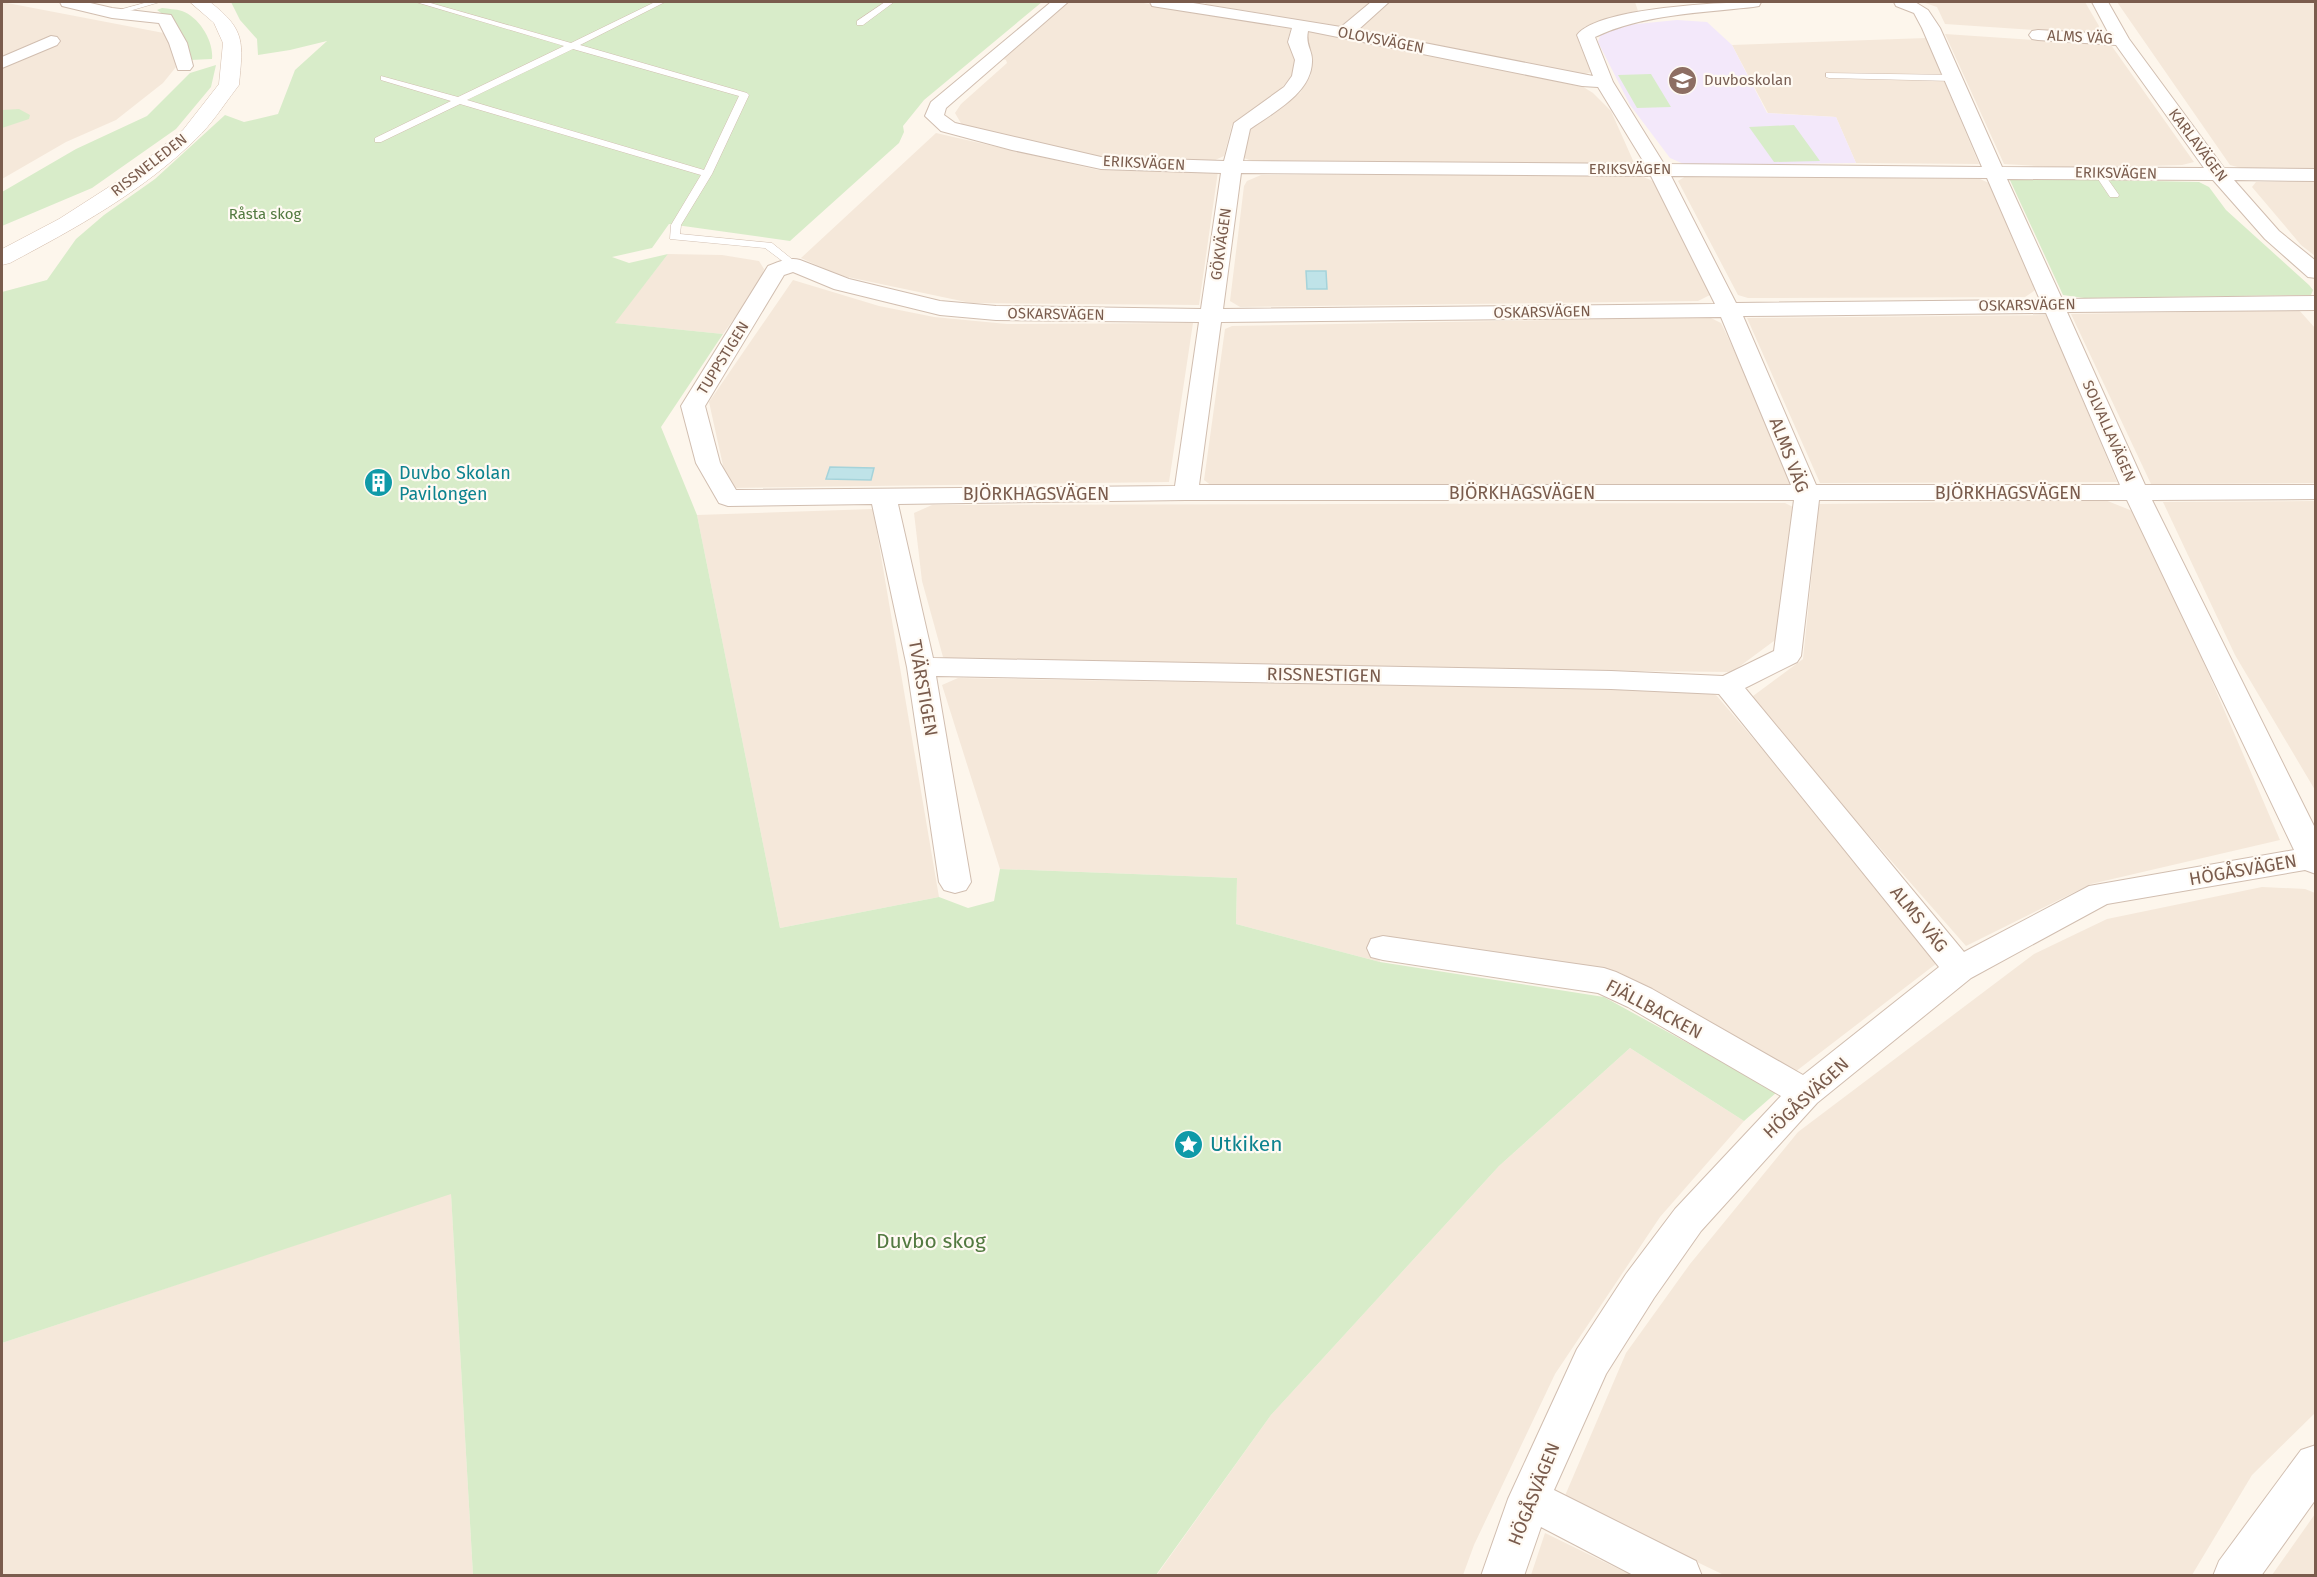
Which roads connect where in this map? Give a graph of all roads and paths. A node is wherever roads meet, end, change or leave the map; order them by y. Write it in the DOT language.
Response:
graph roads {
  1 [pos="68,2"];
  2 [pos="156,2"];
  3 [pos="199,2"];
  4 [pos="420,2"];
  5 [pos="661,2"];
  6 [pos="890,2"];
  7 [pos="1060,2"];
  8 [pos="1158,2"];
  9 [pos="1381,2"];
  10 [pos="1753,2"];
  11 [pos="1903,2"];
  12 [pos="2100,2"];
  13 [pos="1191,4"];
  14 [pos="1655,8"];
  15 [pos="112,13"];
  16 [pos="860,23"];
  17 [pos="1301,24"];
  18 [pos="1344,33"];
  19 [pos="2038,35"];
  20 [pos="2121,40"];
  21 [pos="51,41"];
  22 [pos="571,46"];
  23 [pos="2,50"];
  24 [pos="21,54"];
  25 [pos="2,63"];
  26 [pos="184,66"];
  27 [pos="1829,75"];
  28 [pos="384,78"];
  29 [pos="1953,78"];
  30 [pos="1604,82"];
  31 [pos="460,100"];
  32 [pos="378,140"];
  33 [pos="1232,167"];
  34 [pos="1658,170"];
  35 [pos="1993,171"];
  36 [pos="2099,173"];
  37 [pos="706,174"];
  38 [pos="2219,175"];
  39 [pos="2316,175"];
  40 [pos="2114,195"];
  41 [pos="2,258"];
  42 [pos="786,258"];
  43 [pos="2316,272"];
  44 [pos="2316,303"];
  45 [pos="2052,305"];
  46 [pos="1729,310"];
  47 [pos="1211,316"];
  48 [pos="2316,492"];
  49 [pos="1186,493"];
  50 [pos="1807,493"];
  51 [pos="2136,493"];
  52 [pos="883,495"];
  53 [pos="728,498"];
  54 [pos="921,668"];
  55 [pos="1726,685"];
  56 [pos="2314,861"];
  57 [pos="955,882"];
  58 [pos="1383,948"];
  59 [pos="1959,969"];
  60 [pos="1805,1093"];
  61 [pos="2316,1464"];
  62 [pos="1529,1499"];
  63 [pos="1502,1575"];
  64 [pos="1681,1575"];
  65 [pos="2234,1575"];
  1 -- 15 [label="street"];
  2 -- 15 [label="lane"];
  3 -- 41 [label="street, RISSNELEDEN"];
  4 -- 22 [label="lane"];
  5 -- 22 [label="lane"];
  6 -- 16 [label="lane"];
  7 -- 33 [label="street, ERIKSVÄGEN"];
  8 -- 13 [label="street, OLOVSVÄGEN"];
  9 -- 18 [label="street"];
  10 -- 14 [label="street, ALMS VÄG"];
  11 -- 29 [label="street, SOLVALLAVÄGEN"];
  12 -- 20 [label="street, KARLAVÄGEN"];
  13 -- 17 [label="street, OLOVSVÄGEN"];
  14 -- 30 [label="street, ALMS VÄG"];
  15 -- 26 [label="street"];
  17 -- 18 [label="street, OLOVSVÄGEN"];
  17 -- 33 [label="street, GÖKVÄGEN"];
  18 -- 30 [label="street, OLOVSVÄGEN"];
  19 -- 20 [label="street, ALMS VÄG"];
  20 -- 38 [label="street, KARLAVÄGEN"];
  21 -- 24 [label="street"];
  22 -- 31 [label="lane"];
  22 -- 37 [label="lane"];
  23 -- 24 [label="street"];
  24 -- 25 [label="street"];
  27 -- 29 [label="lane"];
  28 -- 31 [label="lane"];
  29 -- 35 [label="street, SOLVALLAVÄGEN"];
  30 -- 34 [label="street, ALMS VÄG"];
  31 -- 32 [label="lane"];
  31 -- 37 [label="lane"];
  33 -- 34 [label="street, ERIKSVÄGEN"];
  33 -- 47 [label="street, GÖKVÄGEN"];
  34 -- 35 [label="street, ERIKSVÄGEN"];
  34 -- 46 [label="street, ALMS VÄG"];
  35 -- 36 [label="street, ERIKSVÄGEN"];
  35 -- 45 [label="street, SOLVALLAVÄGEN"];
  36 -- 38 [label="street, ERIKSVÄGEN"];
  36 -- 40 [label="lane"];
  37 -- 42 [label="lane"];
  38 -- 39 [label="street, ERIKSVÄGEN"];
  38 -- 43 [label="street, KARLAVÄGEN"];
  42 -- 47 [label="street, OSKARSVÄGEN"];
  42 -- 53 [label="street, TUPPSTIGEN"];
  44 -- 45 [label="street, OSKARSVÄGEN"];
  45 -- 46 [label="street, OSKARSVÄGEN"];
  45 -- 51 [label="street, SOLVALLAVÄGEN"];
  46 -- 47 [label="street, OSKARSVÄGEN"];
  46 -- 50 [label="street, ALMS VÄG"];
  47 -- 49 [label="street, GÖKVÄGEN"];
  48 -- 51 [label="street, BJÖRKHAGSVÄGEN"];
  49 -- 50 [label="street, BJÖRKHAGSVÄGEN"];
  49 -- 52 [label="street, BJÖRKHAGSVÄGEN"];
  50 -- 51 [label="street, BJÖRKHAGSVÄGEN"];
  50 -- 55 [label="street, ALMS VÄG"];
  51 -- 56 [label="street, SOLVALLAVÄGEN"];
  52 -- 53 [label="street, BJÖRKHAGSVÄGEN"];
  52 -- 54 [label="street, TVÄRSTIGEN"];
  54 -- 55 [label="street, RISSNESTIGEN"];
  54 -- 57 [label="street, TVÄRSTIGEN"];
  55 -- 59 [label="street, ALMS VÄG"];
  56 -- 59 [label="street, HÖGÅSVÄGEN"];
  58 -- 60 [label="street, FJÄLLBACKEN"];
  59 -- 60 [label="street, HÖGÅSVÄGEN"];
  60 -- 62 [label="street, HÖGÅSVÄGEN"];
  61 -- 65 [label="street"];
  62 -- 63 [label="street, HÖGÅSVÄGEN"];
  62 -- 64 [label="street"];
}
